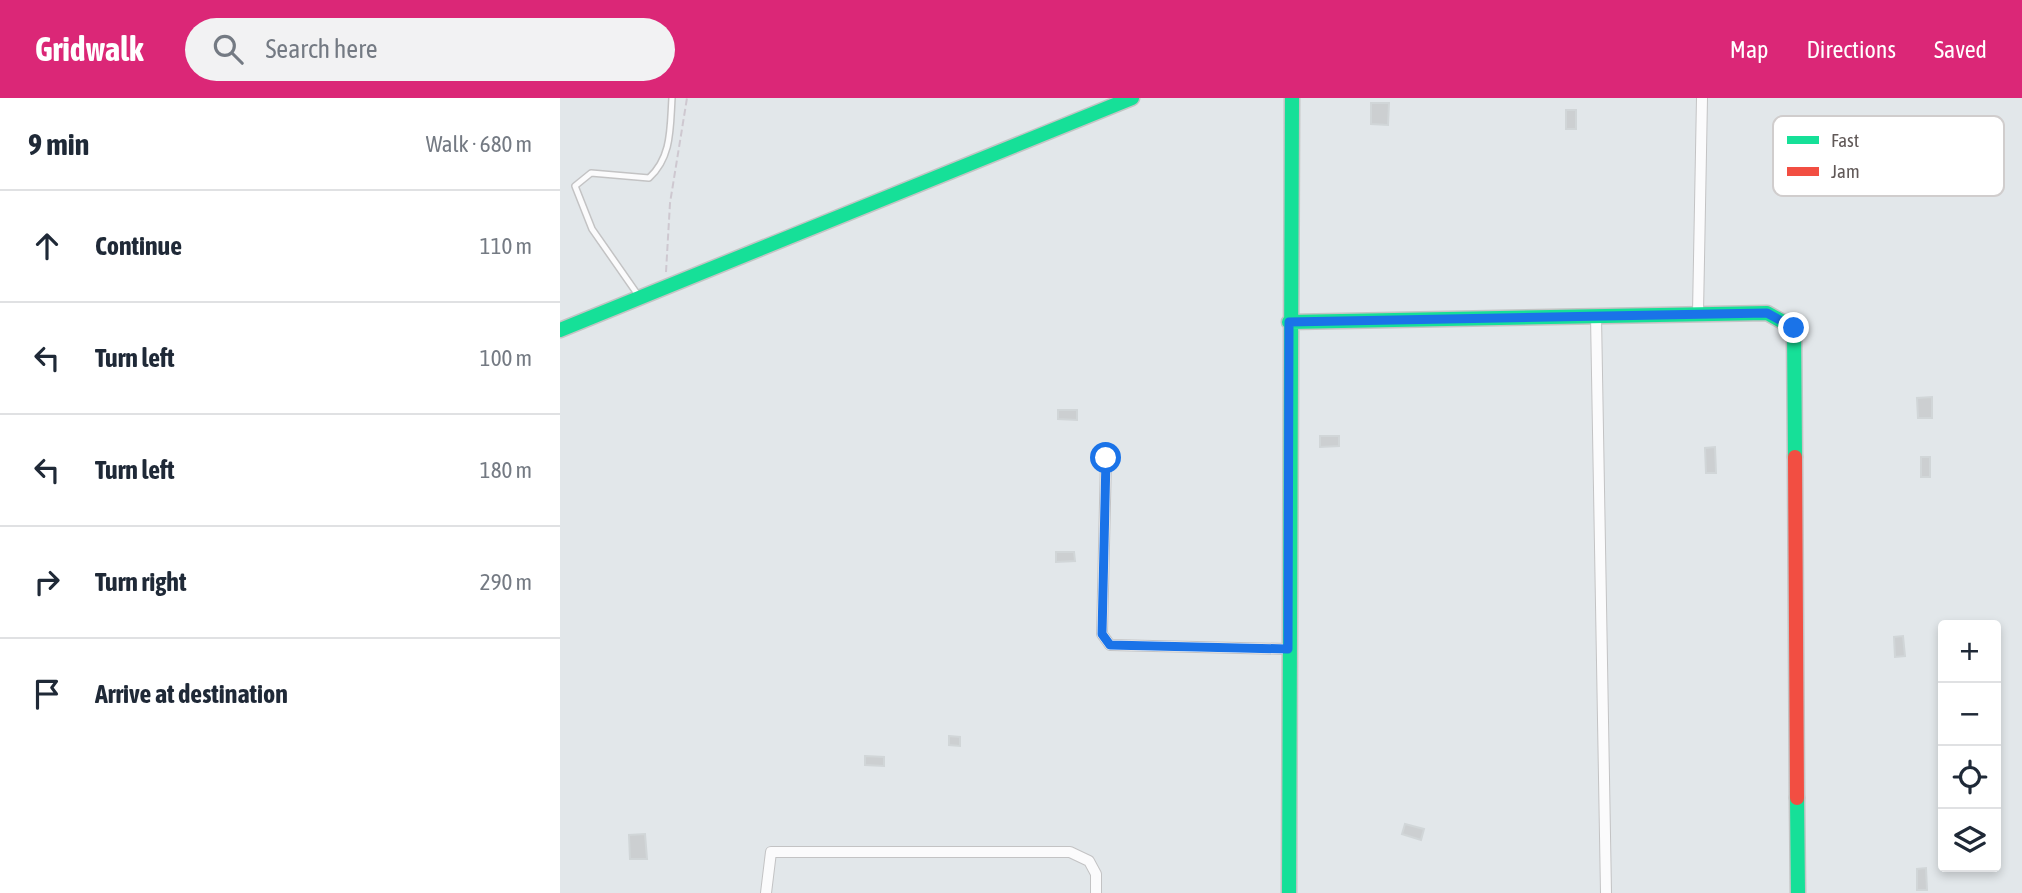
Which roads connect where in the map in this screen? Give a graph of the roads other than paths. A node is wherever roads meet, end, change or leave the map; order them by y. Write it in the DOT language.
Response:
graph roads {
  1 [pos="673,98"];
  2 [pos="1132,98"];
  3 [pos="1292,98"];
  4 [pos="1702,98"];
  5 [pos="640,298"];
  6 [pos="1698,313"];
  7 [pos="1596,316"];
  8 [pos="1289,322"];
  9 [pos="560,330"];
  10 [pos="1106,458"];
  11 [pos="1288,649"];
  12 [pos="765,893"];
  13 [pos="1096,893"];
  14 [pos="1289,893"];
  15 [pos="1606,893"];
  16 [pos="1798,893"];
  1 -- 5 [label="lane"];
  2 -- 5 [label="street"];
  3 -- 8 [label="street"];
  4 -- 6 [label="street"];
  5 -- 9 [label="street"];
  6 -- 7 [label="street"];
  6 -- 16 [label="street"];
  7 -- 8 [label="street"];
  7 -- 15 [label="street"];
  8 -- 11 [label="street"];
  10 -- 11 [label="street"];
  11 -- 14 [label="street"];
  12 -- 13 [label="street"];
}
